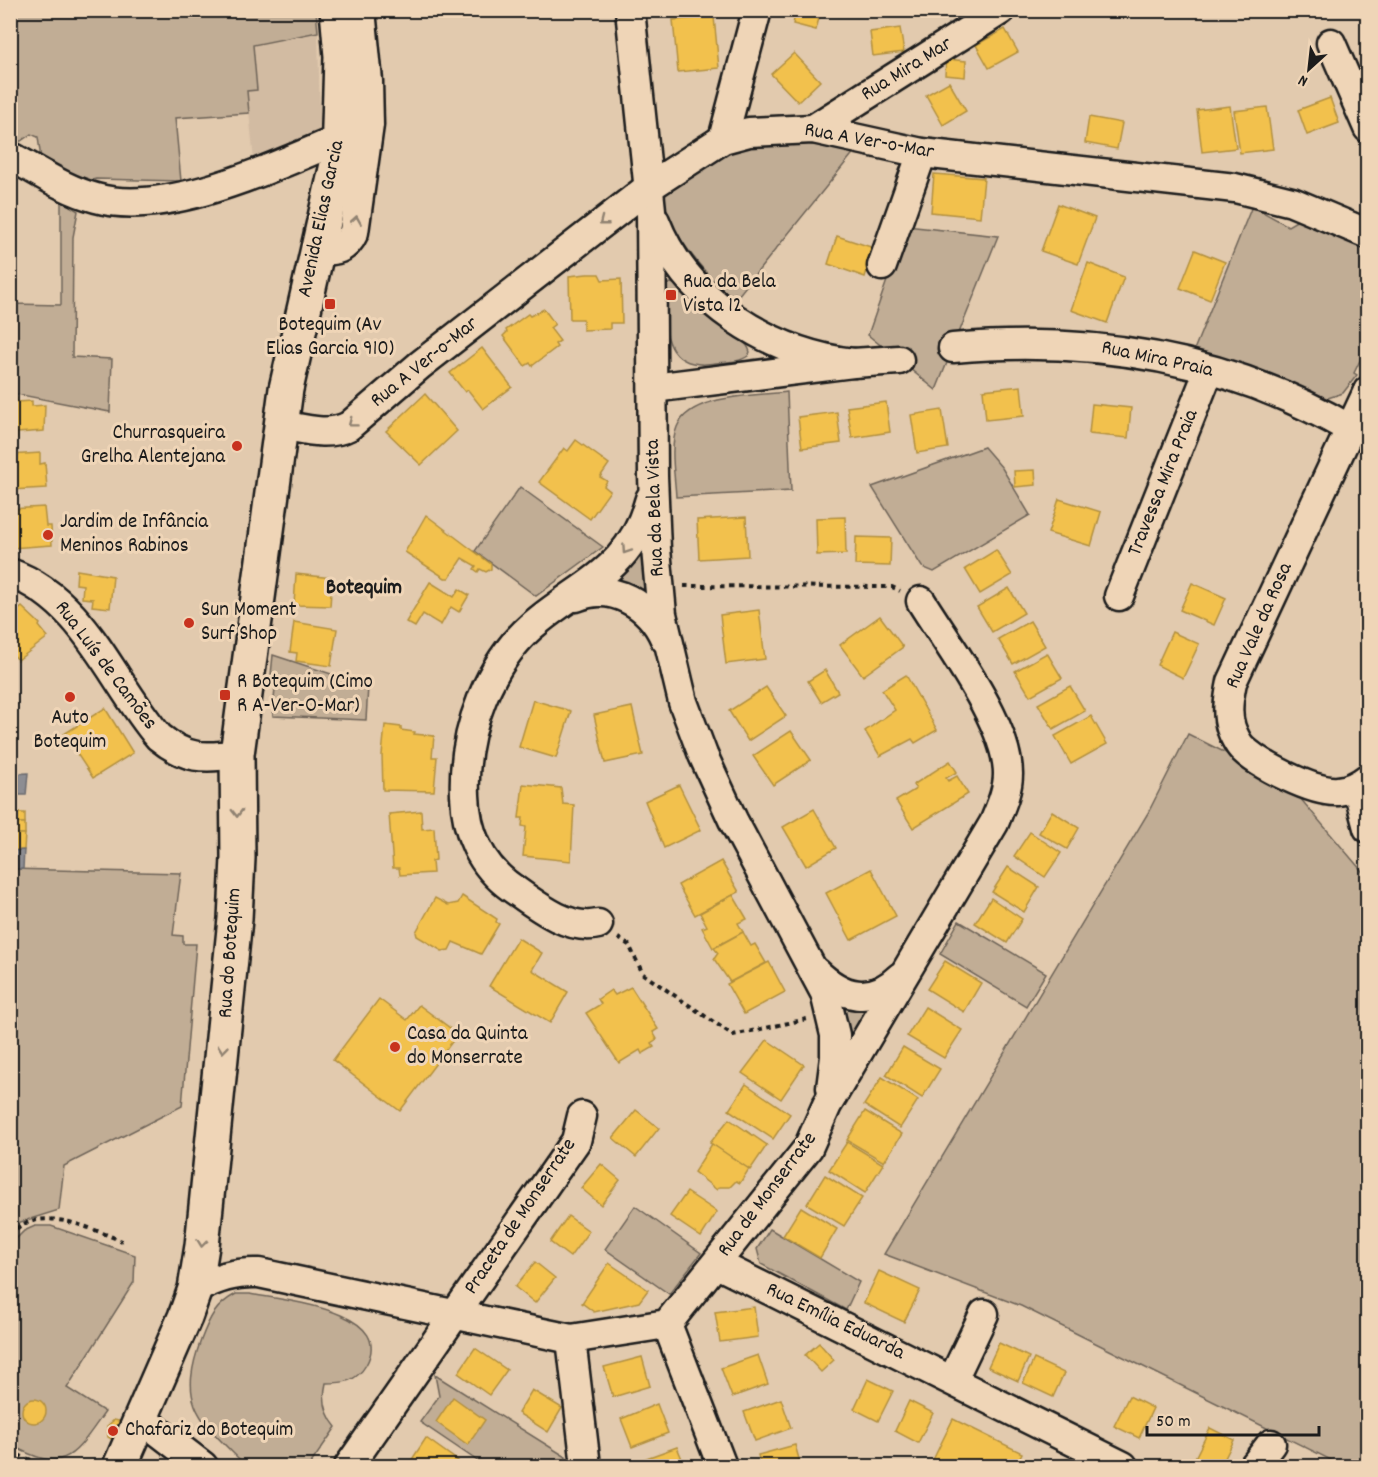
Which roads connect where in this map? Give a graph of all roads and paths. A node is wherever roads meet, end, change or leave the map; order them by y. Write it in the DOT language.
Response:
graph roads {
  1 [pos="337,10"];
  2 [pos="361,10"];
  3 [pos="630,10"];
  4 [pos="757,10"];
  5 [pos="1001,10"];
  6 [pos="1331,43"];
  7 [pos="1368,128"];
  8 [pos="813,129"];
  9 [pos="340,139"];
  10 [pos="723,139"];
  11 [pos="922,153"];
  12 [pos="10,156"];
  13 [pos="650,198"];
  14 [pos="1368,234"];
  15 [pos="317,251"];
  16 [pos="882,266"];
  17 [pos="953,348"];
  18 [pos="899,360"];
  19 [pos="853,363"];
  20 [pos="1209,370"];
  21 [pos="653,388"];
  22 [pos="1368,391"];
  23 [pos="281,425"];
  24 [pos="1350,429"];
  25 [pos="653,476"];
  26 [pos="10,573"];
  27 [pos="659,586"];
  28 [pos="1119,596"];
  29 [pos="566,601"];
  30 [pos="921,601"];
  31 [pos="670,650"];
  32 [pos="237,754"];
  33 [pos="1362,782"];
  34 [pos="1368,828"];
  35 [pos="598,924"];
  36 [pos="816,972"];
  37 [pos="904,973"];
  38 [pos="831,1014"];
  39 [pos="827,1105"];
  40 [pos="582,1116"];
  41 [pos="10,1235"];
  42 [pos="122,1241"];
  43 [pos="717,1264"];
  44 [pos="195,1288"];
  45 [pos="984,1314"];
  46 [pos="455,1316"];
  47 [pos="668,1324"];
  48 [pos="571,1339"];
  49 [pos="953,1379"];
  50 [pos="142,1419"];
  51 [pos="1271,1444"];
  52 [pos="10,1452"];
  53 [pos="47,1467"];
  54 [pos="120,1467"];
  55 [pos="203,1467"];
  56 [pos="349,1467"];
  57 [pos="586,1467"];
  58 [pos="722,1467"];
  59 [pos="1123,1467"];
  60 [pos="1254,1467"];
  1 -- 9 [label="main road, Avenida Elias Garcia"];
  15 -- 2 [label="street, one-way"];
  3 -- 13 [label="street, Rua da Bela Vista"];
  4 -- 10 [label="street"];
  5 -- 8 [label="street, Rua Mira Mar"];
  6 -- 7 [label="street"];
  8 -- 10 [label="street, Rua A Ver-o-Mar"];
  8 -- 11 [label="street, Rua A Ver-o-Mar"];
  9 -- 12 [label="street"];
  9 -- 15 [label="main road, Avenida Elias Garcia"];
  10 -- 13 [label="street, Rua A Ver-o-Mar"];
  11 -- 14 [label="street, Rua A Ver-o-Mar"];
  11 -- 16 [label="street"];
  13 -- 19 [label="street"];
  13 -- 21 [label="street, Rua da Bela Vista"];
  13 -- 23 [label="street, Rua A Ver-o-Mar, one-way"];
  15 -- 23 [label="main road, Avenida Elias Garcia"];
  17 -- 20 [label="street, Rua Mira Praia"];
  18 -- 19 [label="street"];
  19 -- 21 [label="street"];
  20 -- 24 [label="street, Rua Mira Praia"];
  20 -- 28 [label="street, Travessa Mira Praia"];
  21 -- 25 [label="street, Rua da Bela Vista"];
  22 -- 24 [label="street, Rua Vale da Rosa"];
  23 -- 32 [label="main road, Rua do Botequim"];
  24 -- 33 [label="street, Rua Vale da Rosa"];
  25 -- 27 [label="street, Rua da Bela Vista"];
  25 -- 29 [label="street, one-way"];
  26 -- 32 [label="street, Rua Luís de Camões"];
  27 -- 30 [label="path"];
  27 -- 31 [label="street, Rua da Bela Vista"];
  29 -- 31 [label="street"];
  29 -- 35 [label="street"];
  30 -- 37 [label="street, Rua de Monserrate"];
  31 -- 36 [label="street, Rua da Bela Vista"];
  32 -- 44 [label="main road, Rua do Botequim, one-way"];
  33 -- 34 [label="street"];
  35 -- 38 [label="path"];
  36 -- 37 [label="street"];
  36 -- 38 [label="street, Rua da Bela Vista"];
  37 -- 39 [label="street, Rua de Monserrate"];
  38 -- 39 [label="street, Rua da Bela Vista"];
  39 -- 43 [label="street, Rua de Monserrate"];
  40 -- 46 [label="street, Praceta de Monserrate"];
  41 -- 42 [label="path"];
  43 -- 47 [label="street, Rua de Monserrate"];
  43 -- 49 [label="street, Rua Emília Eduarda"];
  44 -- 46 [label="street"];
  44 -- 50 [label="main road, Rua do Botequim"];
  45 -- 49 [label="street"];
  46 -- 48 [label="street"];
  46 -- 56 [label="street, Praceta de Monserrate"];
  47 -- 48 [label="street"];
  47 -- 58 [label="street"];
  48 -- 57 [label="street"];
  49 -- 59 [label="street, Rua Emília Eduarda"];
  50 -- 54 [label="main road, Rua do Botequim"];
  50 -- 55 [label="street"];
  51 -- 60 [label="street"];
  52 -- 53 [label="path"];
}
